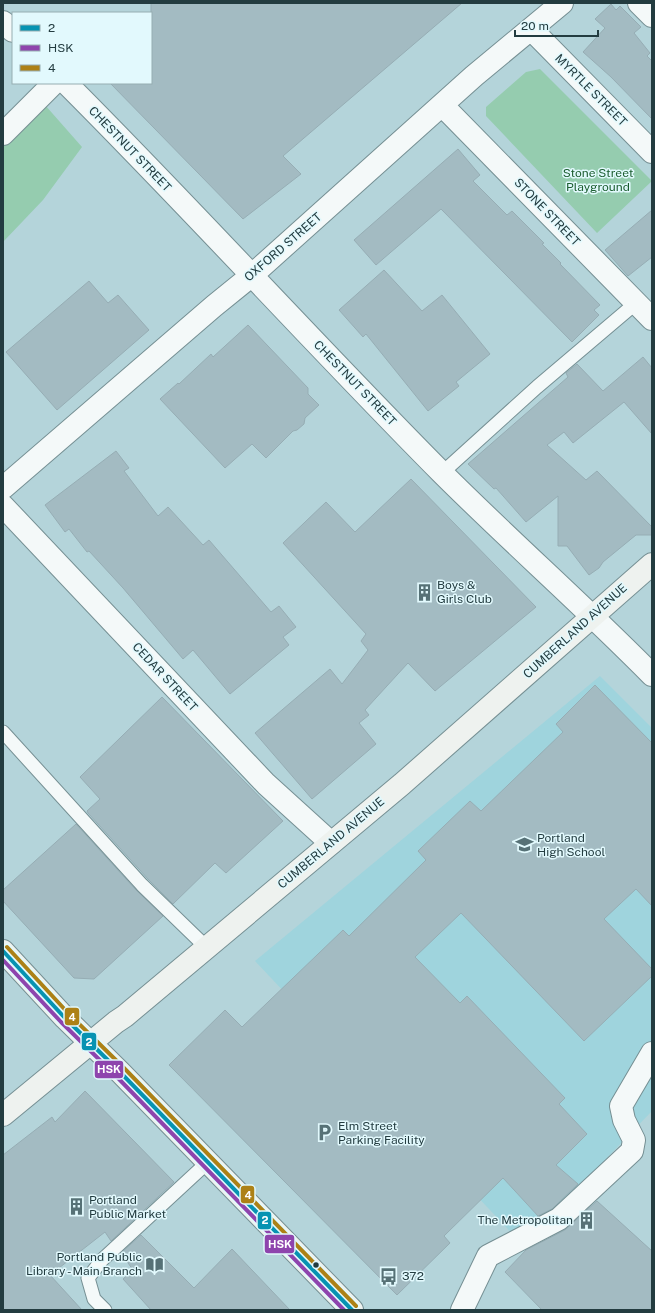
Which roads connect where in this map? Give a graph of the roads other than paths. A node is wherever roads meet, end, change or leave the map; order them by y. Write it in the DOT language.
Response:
graph roads {
  1 [pos="562,3"];
  2 [pos="639,3"];
  3 [pos="652,16"];
  4 [pos="3,22"];
  5 [pos="531,29"];
  6 [pos="12,30"];
  7 [pos="53,84"];
  8 [pos="67,84"];
  9 [pos="442,105"];
  10 [pos="3,134"];
  11 [pos="652,152"];
  12 [pos="251,276"];
  13 [pos="636,304"];
  14 [pos="652,319"];
  15 [pos="442,473"];
  16 [pos="3,488"];
  17 [pos="3,506"];
  18 [pos="652,564"];
  19 [pos="593,617"];
  20 [pos="652,675"];
  21 [pos="3,732"];
  22 [pos="331,844"];
  23 [pos="206,947"];
  24 [pos="3,951"];
  25 [pos="91,1043"];
  26 [pos="652,1053"];
  27 [pos="3,1116"];
  28 [pos="208,1162"];
  29 [pos="106,1310"];
  30 [pos="352,1310"];
  31 [pos="462,1310"];
  1 -- 5 [label="street, OXFORD STREET"];
  2 -- 3 [label="street"];
  4 -- 6 [label="street"];
  5 -- 9 [label="street, OXFORD STREET"];
  5 -- 11 [label="street, MYRTLE STREET"];
  7 -- 10 [label="street"];
  8 -- 12 [label="street, CHESTNUT STREET"];
  9 -- 12 [label="street, OXFORD STREET"];
  9 -- 13 [label="street, STONE STREET"];
  12 -- 15 [label="street, CHESTNUT STREET"];
  12 -- 16 [label="street, OXFORD STREET"];
  13 -- 14 [label="street, STONE STREET"];
  13 -- 15 [label="lane"];
  15 -- 19 [label="street, CHESTNUT STREET"];
  17 -- 22 [label="street, CEDAR STREET"];
  18 -- 19 [label="main road, CUMBERLAND AVENUE"];
  19 -- 20 [label="street, CHESTNUT STREET"];
  19 -- 22 [label="main road, CUMBERLAND AVENUE"];
  21 -- 23 [label="lane"];
  22 -- 23 [label="main road, CUMBERLAND AVENUE"];
  23 -- 25 [label="main road, CUMBERLAND AVENUE"];
  24 -- 25 [label="main road"];
  25 -- 27 [label="main road, CUMBERLAND AVENUE"];
  25 -- 28 [label="main road"];
  26 -- 31 [label="street"];
  28 -- 29 [label="lane"];
  28 -- 30 [label="main road"];
}
